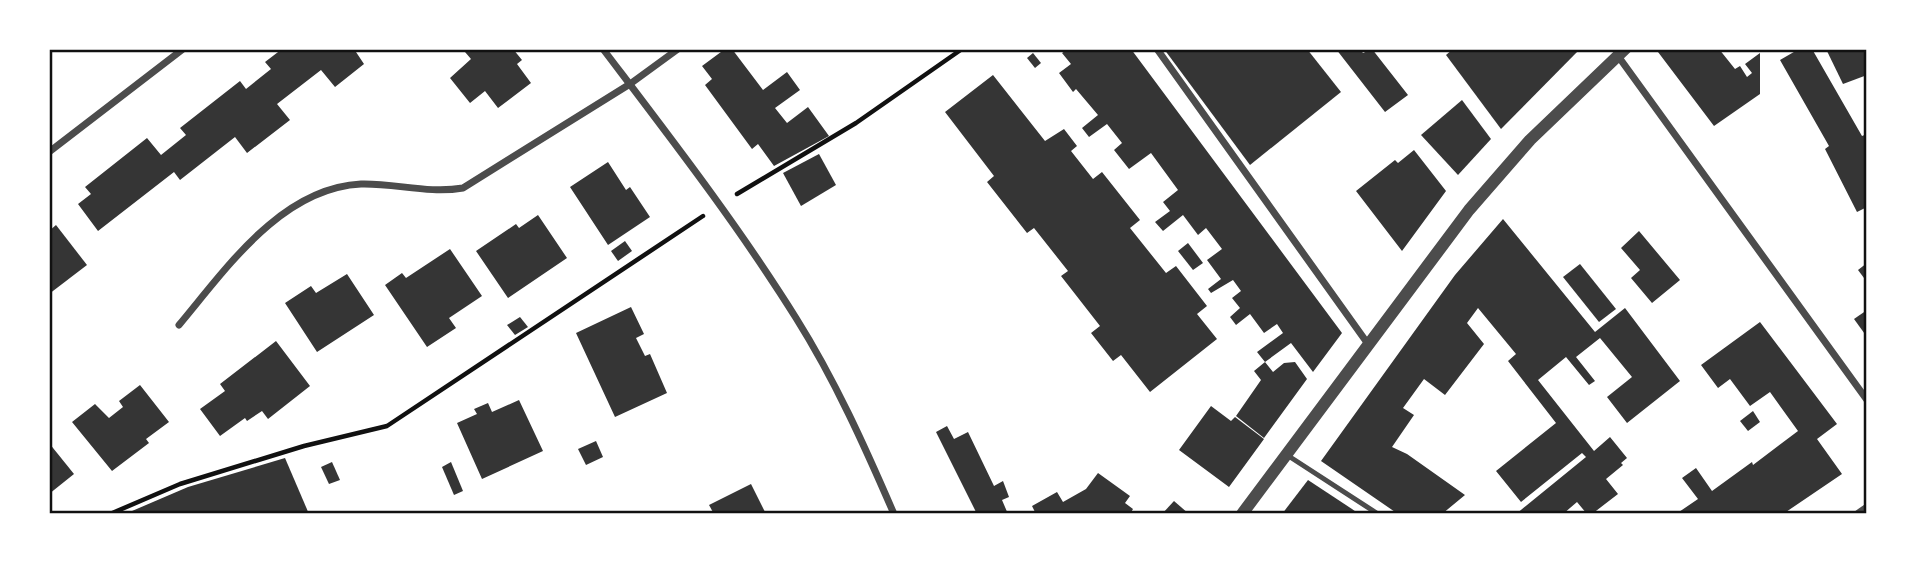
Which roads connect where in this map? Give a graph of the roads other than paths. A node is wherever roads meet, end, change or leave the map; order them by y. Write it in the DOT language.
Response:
graph roads {
  1 [pos="183,49"];
  2 [pos="603,49"];
  3 [pos="678,49"];
  4 [pos="1157,49"];
  5 [pos="1621,52"];
  6 [pos="630,84"];
  7 [pos="49,152"];
  8 [pos="178,325"];
  9 [pos="1368,344"];
  10 [pos="1867,400"];
  11 [pos="1287,455"];
  12 [pos="1867,507"];
  13 [pos="894,514"];
  14 [pos="1242,514"];
  15 [pos="1378,514"];
  16 [pos="1857,514"];
  1 -- 7 [label="street"];
  2 -- 6 [label="street"];
  3 -- 6 [label="street"];
  4 -- 9 [label="street"];
  5 -- 9 [label="street"];
  5 -- 10 [label="street"];
  6 -- 8 [label="street"];
  6 -- 13 [label="street"];
  9 -- 11 [label="street"];
  11 -- 14 [label="street"];
  11 -- 15 [label="lane"];
  12 -- 16 [label="street"];
}
